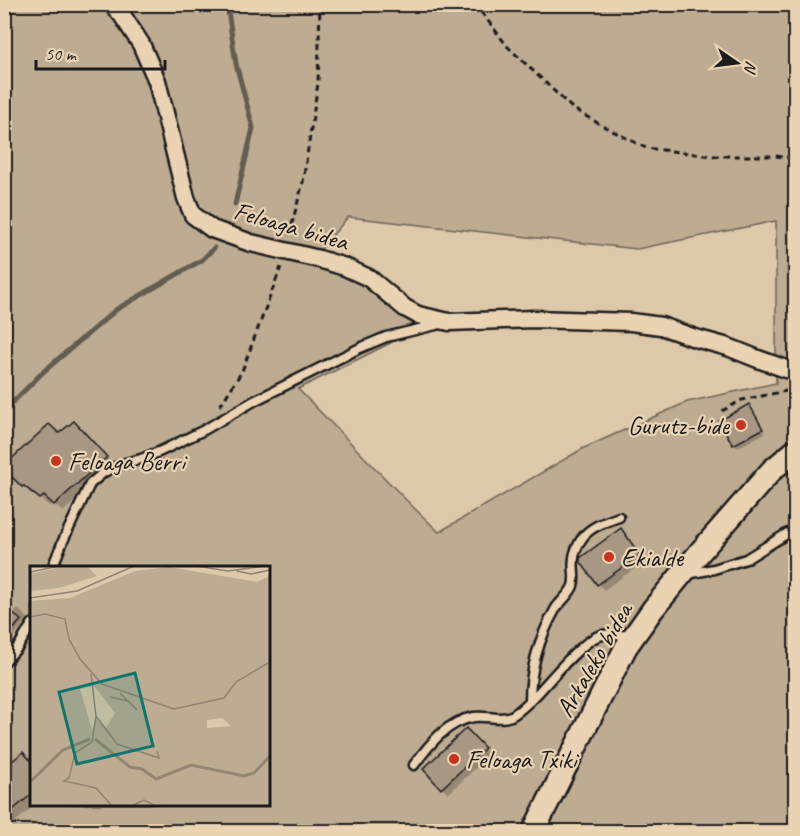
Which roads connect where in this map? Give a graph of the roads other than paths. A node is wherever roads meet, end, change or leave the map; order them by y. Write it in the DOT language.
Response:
graph roads {
  1 [pos="112,4"];
  2 [pos="449,322"];
  3 [pos="795,370"];
  4 [pos="795,450"];
  5 [pos="619,517"];
  6 [pos="788,533"];
  7 [pos="52,566"];
  8 [pos="680,576"];
  9 [pos="30,627"];
  10 [pos="633,637"];
  11 [pos="4,662"];
  12 [pos="530,701"];
  13 [pos="414,765"];
  14 [pos="533,831"];
  1 -- 2 [label="street, Feloaga bidea"];
  2 -- 3 [label="street, Feloaga bidea"];
  2 -- 7 [label="lane"];
  4 -- 8 [label="street, Arkaleko bidea"];
  5 -- 12 [label="lane"];
  6 -- 8 [label="lane"];
  8 -- 10 [label="street, Arkaleko bidea"];
  9 -- 11 [label="lane"];
  10 -- 12 [label="lane"];
  10 -- 14 [label="street, Arkaleko bidea"];
  12 -- 13 [label="lane"];
}
